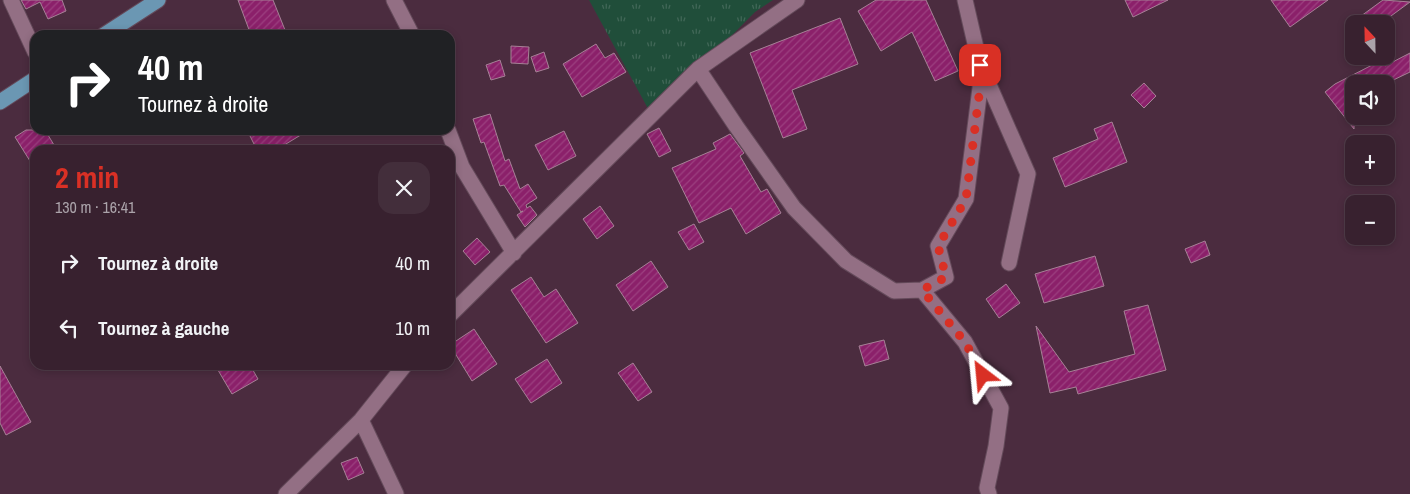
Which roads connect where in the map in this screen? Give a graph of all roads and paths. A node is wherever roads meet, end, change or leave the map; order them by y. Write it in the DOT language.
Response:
graph roads {
  1 [pos="11,0"];
  2 [pos="158,0"];
  3 [pos="394,0"];
  4 [pos="797,0"];
  5 [pos="965,0"];
  6 [pos="112,30"];
  7 [pos="409,30"];
  8 [pos="30,41"];
  9 [pos="980,65"];
  10 [pos="698,69"];
  11 [pos="30,82"];
  12 [pos="0,102"];
  13 [pos="455,148"];
  14 [pos="514,253"];
  15 [pos="1008,263"];
  16 [pos="922,290"];
  17 [pos="455,310"];
  18 [pos="401,370"];
  19 [pos="361,420"];
  20 [pos="286,494"];
  21 [pos="396,494"];
  22 [pos="989,494"];
  1 -- 8 [label="street"];
  2 -- 6 [label="main road"];
  3 -- 7 [label="street"];
  4 -- 10 [label="street"];
  5 -- 9 [label="street"];
  9 -- 15 [label="street"];
  9 -- 16 [label="street"];
  10 -- 14 [label="street"];
  10 -- 16 [label="street"];
  11 -- 12 [label="main road"];
  13 -- 14 [label="street"];
  14 -- 17 [label="street"];
  16 -- 22 [label="street"];
  18 -- 19 [label="street"];
  19 -- 20 [label="street"];
  19 -- 21 [label="street"];
}
